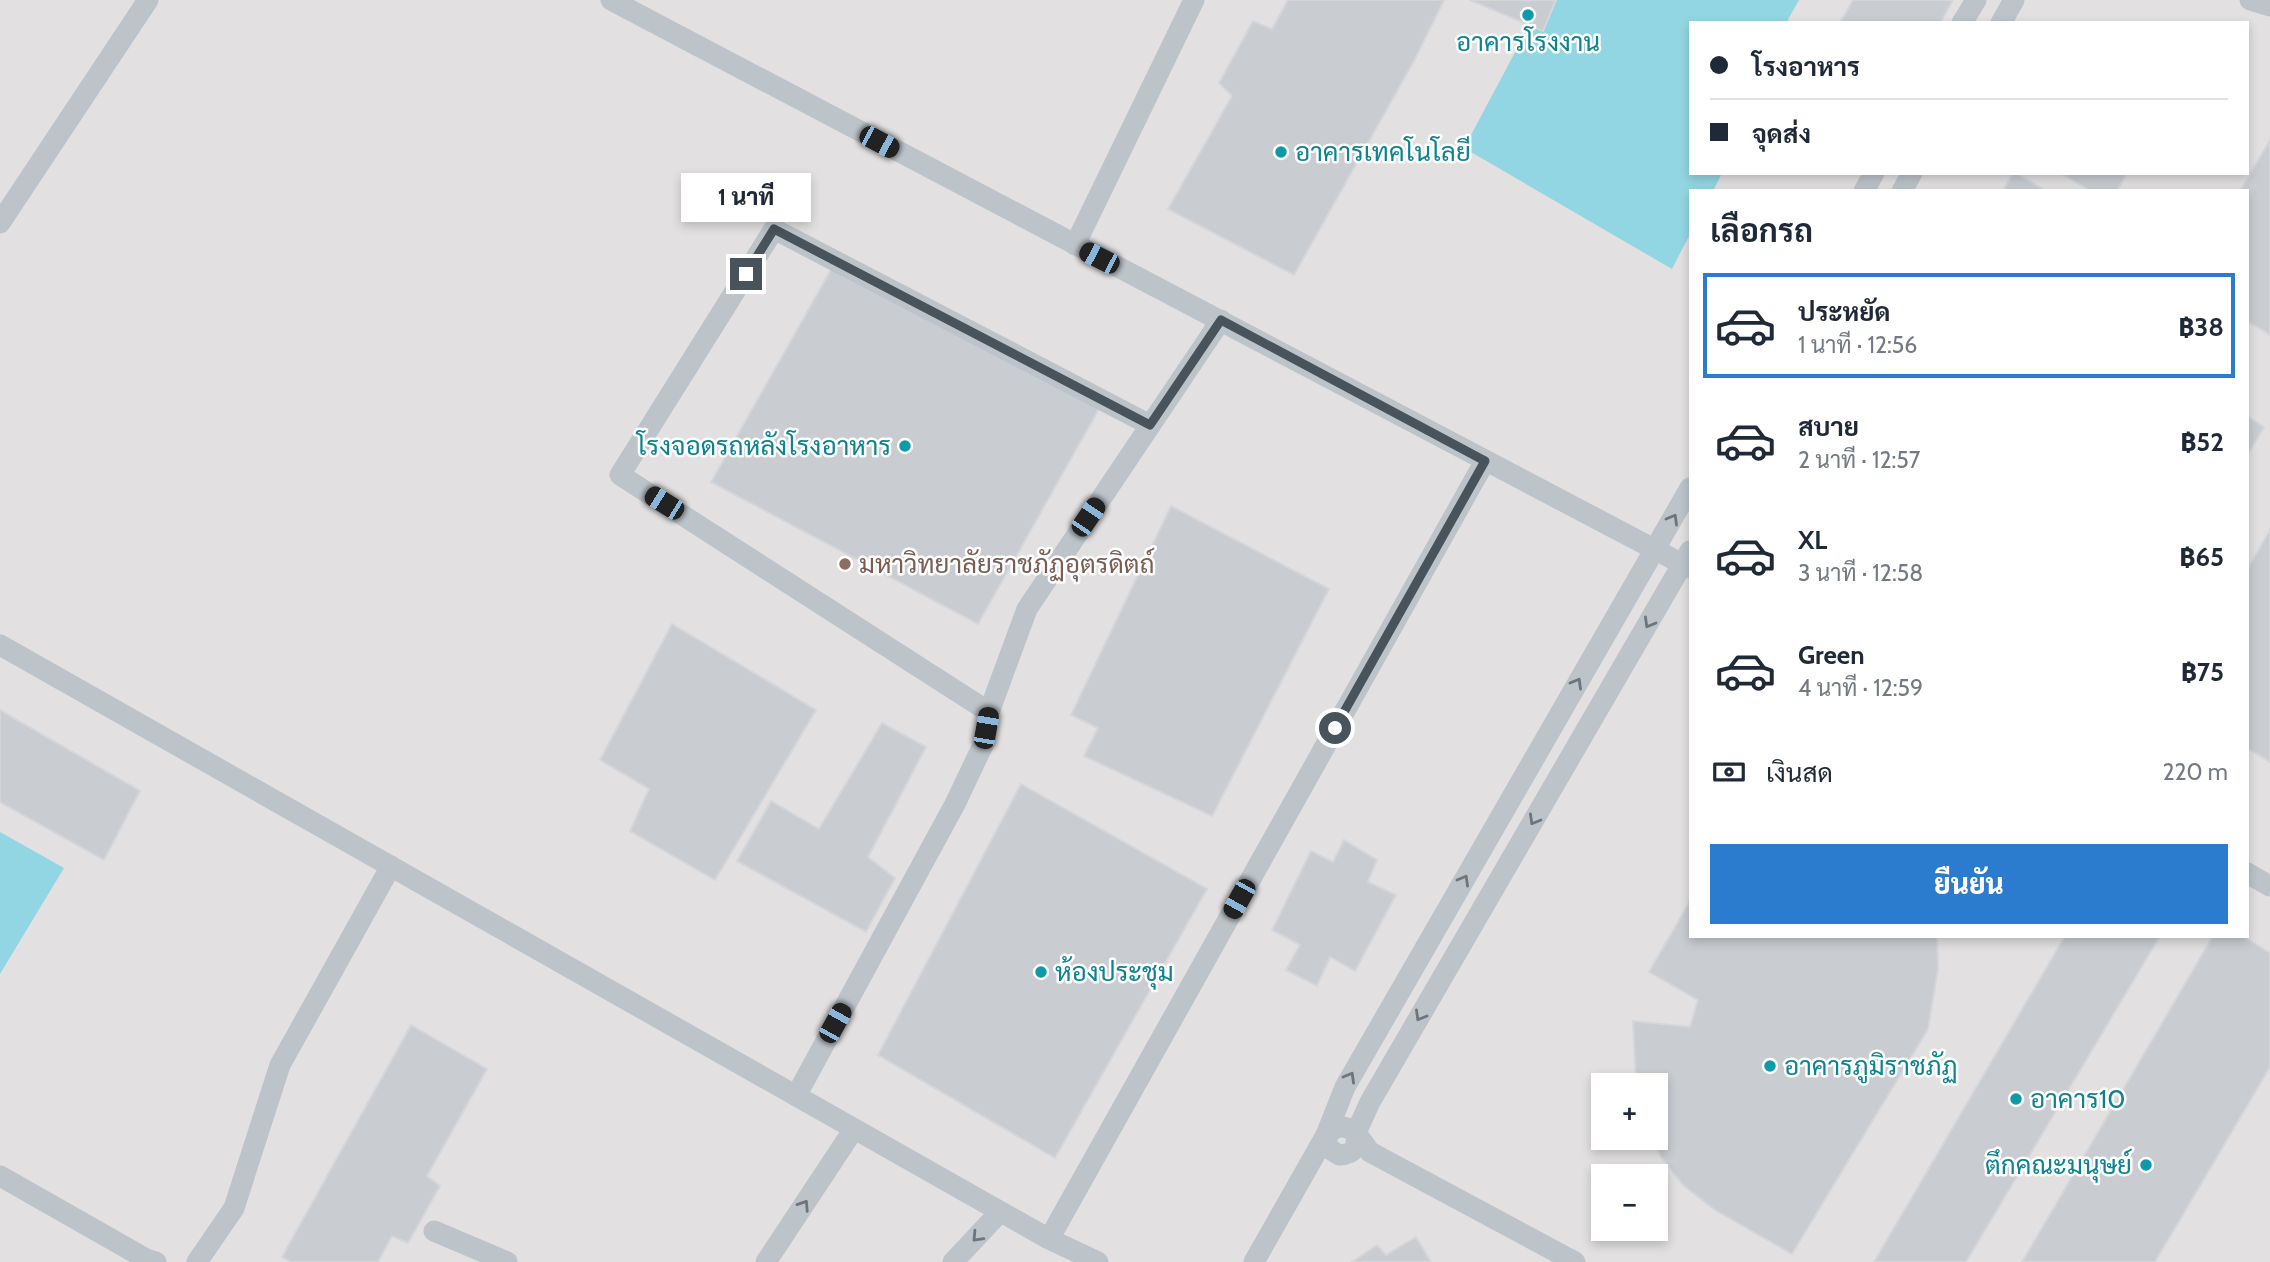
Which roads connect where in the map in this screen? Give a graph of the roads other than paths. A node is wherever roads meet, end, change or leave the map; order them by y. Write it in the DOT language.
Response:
graph roads {
  1 [pos="148,0"];
  2 [pos="611,0"];
  3 [pos="1194,0"];
  4 [pos="1976,0"];
  5 [pos="2014,0"];
  6 [pos="2250,0"];
  7 [pos="2270,6"];
  8 [pos="1963,21"];
  9 [pos="2002,21"];
  10 [pos="0,223"];
  11 [pos="1075,245"];
  12 [pos="1221,320"];
  13 [pos="1150,425"];
  14 [pos="1485,461"];
  15 [pos="1689,490"];
  16 [pos="1655,549"];
  17 [pos="1688,561"];
  18 [pos="0,645"];
  19 [pos="989,712"];
  20 [pos="391,866"];
  21 [pos="2249,874"];
  22 [pos="2270,886"];
  23 [pos="796,1096"];
  24 [pos="854,1129"];
  25 [pos="1356,1133"];
  26 [pos="1326,1135"];
  27 [pos="1370,1152"];
  28 [pos="1347,1155"];
  29 [pos="0,1176"];
  30 [pos="1300,1183"];
  31 [pos="1000,1212"];
  32 [pos="434,1231"];
  33 [pos="1049,1240"];
  34 [pos="156,1262"];
  35 [pos="197,1262"];
  36 [pos="508,1262"];
  37 [pos="766,1262"];
  38 [pos="953,1262"];
  39 [pos="1098,1262"];
  40 [pos="1254,1262"];
  41 [pos="1575,1262"];
  1 -- 10 [label="lane"];
  2 -- 11 [label="lane"];
  3 -- 11 [label="lane"];
  4 -- 8 [label="lane"];
  5 -- 9 [label="lane"];
  6 -- 7 [label="lane"];
  11 -- 12 [label="lane"];
  12 -- 13 [label="lane"];
  12 -- 14 [label="lane"];
  13 -- 19 [label="lane"];
  13 -- 19 [label="lane"];
  14 -- 16 [label="lane"];
  14 -- 33 [label="lane"];
  16 -- 15 [label="lane, one-way"];
  16 -- 17 [label="lane"];
  26 -- 16 [label="lane, one-way"];
  17 -- 25 [label="lane, one-way"];
  18 -- 20 [label="lane"];
  19 -- 23 [label="lane"];
  20 -- 23 [label="lane"];
  20 -- 35 [label="lane"];
  21 -- 22 [label="lane"];
  23 -- 24 [label="lane"];
  24 -- 31 [label="lane"];
  37 -- 24 [label="lane, one-way"];
  25 -- 26 [label="lane"];
  25 -- 27 [label="lane"];
  25 -- 28 [label="lane"];
  26 -- 28 [label="lane"];
  26 -- 30 [label="lane"];
  27 -- 28 [label="lane"];
  27 -- 41 [label="lane"];
  28 -- 30 [label="lane"];
  29 -- 34 [label="lane"];
  30 -- 40 [label="lane"];
  31 -- 33 [label="lane"];
  31 -- 38 [label="lane, one-way"];
  32 -- 36 [label="lane"];
  33 -- 39 [label="lane"];
}
